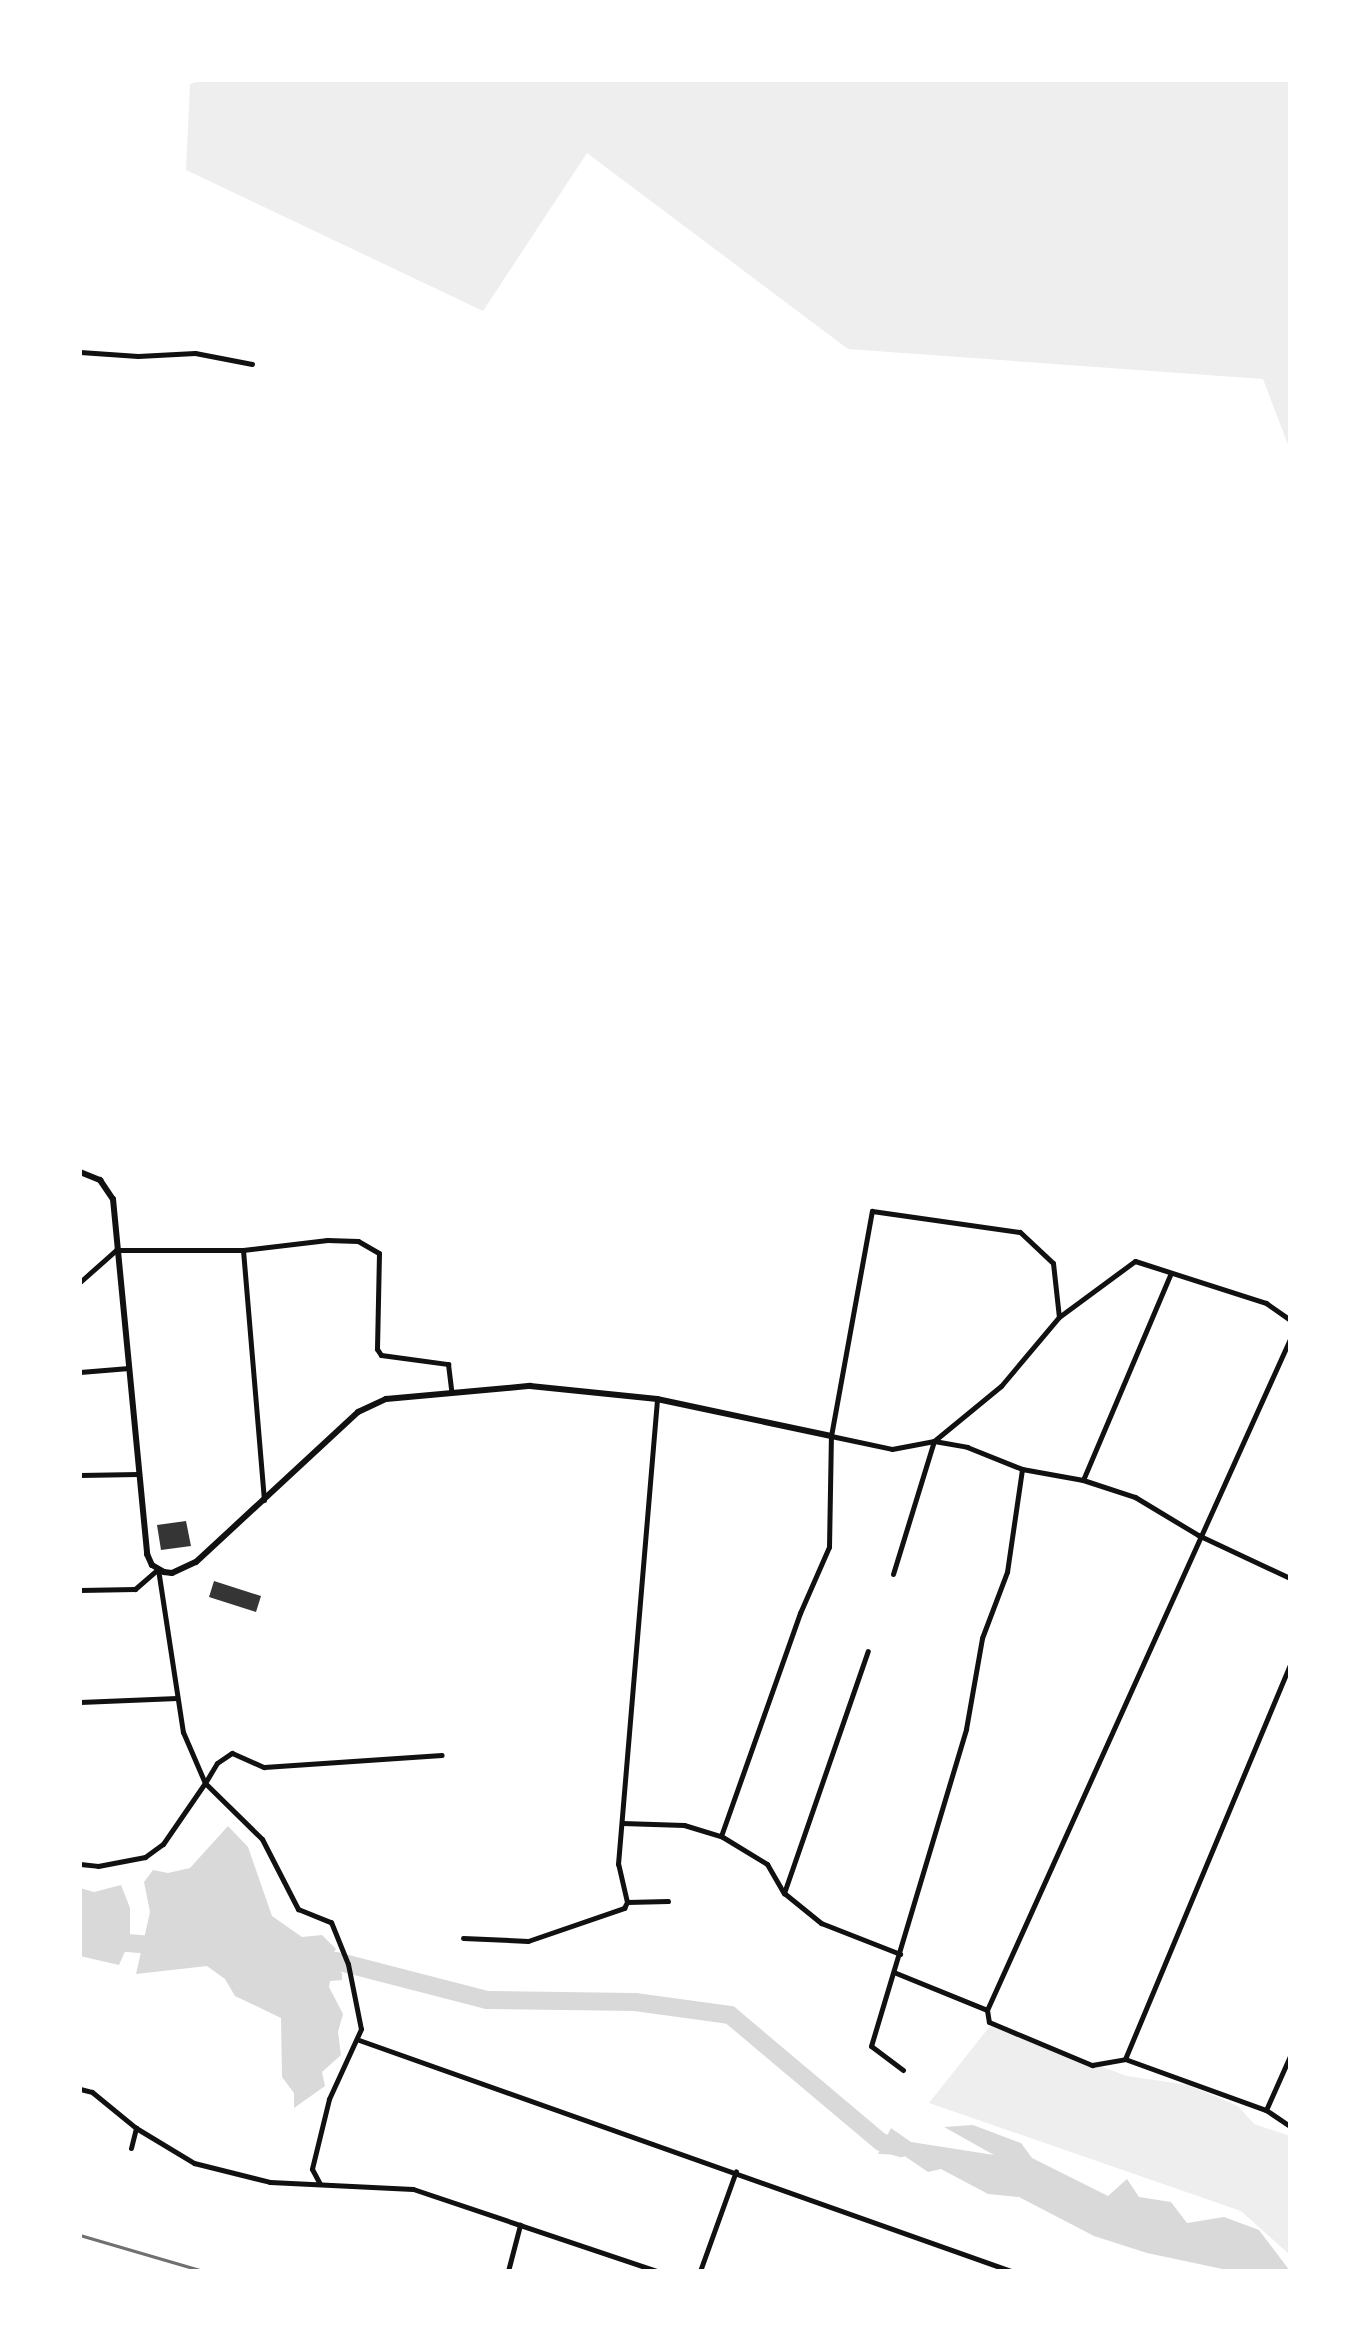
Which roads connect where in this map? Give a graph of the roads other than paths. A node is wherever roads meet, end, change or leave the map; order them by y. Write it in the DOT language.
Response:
graph roads {
  1 [pos="80,352"];
  2 [pos="252,364"];
  3 [pos="80,1172"];
  4 [pos="116,1250"];
  5 [pos="243,1250"];
  6 [pos="1170,1276"];
  7 [pos="80,1282"];
  8 [pos="1059,1316"];
  9 [pos="1290,1320"];
  10 [pos="1290,1338"];
  11 [pos="129,1368"];
  12 [pos="80,1372"];
  13 [pos="451,1390"];
  14 [pos="657,1399"];
  15 [pos="830,1436"];
  16 [pos="934,1441"];
  17 [pos="1022,1469"];
  18 [pos="138,1474"];
  19 [pos="80,1475"];
  20 [pos="1083,1480"];
  21 [pos="264,1500"];
  22 [pos="1198,1534"];
  23 [pos="158,1569"];
  24 [pos="892,1574"];
  25 [pos="1290,1578"];
  26 [pos="80,1590"];
  27 [pos="868,1651"];
  28 [pos="1290,1664"];
  29 [pos="178,1698"];
  30 [pos="80,1702"];
  31 [pos="442,1755"];
  32 [pos="205,1783"];
  33 [pos="622,1823"];
  34 [pos="721,1836"];
  35 [pos="80,1864"];
  36 [pos="784,1894"];
  37 [pos="668,1901"];
  38 [pos="627,1902"];
  39 [pos="463,1938"];
  40 [pos="900,1954"];
  41 [pos="896,1973"];
  42 [pos="987,2010"];
  43 [pos="360,2040"];
  44 [pos="1290,2056"];
  45 [pos="1125,2060"];
  46 [pos="902,2070"];
  47 [pos="80,2088"];
  48 [pos="1266,2110"];
  49 [pos="1290,2126"];
  50 [pos="136,2128"];
  51 [pos="131,2148"];
  52 [pos="736,2170"];
  53 [pos="320,2184"];
  54 [pos="520,2225"];
  55 [pos="508,2271"];
  56 [pos="656,2271"];
  57 [pos="700,2271"];
  58 [pos="1010,2271"];
  1 -- 2 [label="street"];
  3 -- 4 [label="street"];
  4 -- 5 [label="street"];
  4 -- 7 [label="street"];
  4 -- 11 [label="street"];
  5 -- 13 [label="street"];
  5 -- 21 [label="street"];
  6 -- 8 [label="street"];
  6 -- 9 [label="street"];
  6 -- 20 [label="street"];
  8 -- 15 [label="street"];
  8 -- 16 [label="street"];
  10 -- 22 [label="street"];
  11 -- 12 [label="street"];
  11 -- 18 [label="street"];
  13 -- 14 [label="street"];
  13 -- 21 [label="street"];
  14 -- 15 [label="street"];
  14 -- 33 [label="street"];
  15 -- 16 [label="street"];
  15 -- 34 [label="street"];
  16 -- 17 [label="street"];
  16 -- 24 [label="street"];
  17 -- 20 [label="street"];
  17 -- 40 [label="street"];
  18 -- 19 [label="street"];
  18 -- 23 [label="street"];
  20 -- 22 [label="street"];
  21 -- 23 [label="street"];
  22 -- 25 [label="street"];
  22 -- 42 [label="street"];
  23 -- 26 [label="street"];
  23 -- 29 [label="street"];
  27 -- 36 [label="street"];
  28 -- 45 [label="street"];
  29 -- 30 [label="street"];
  29 -- 32 [label="street"];
  31 -- 32 [label="street"];
  32 -- 35 [label="street"];
  32 -- 43 [label="street"];
  33 -- 34 [label="street"];
  33 -- 38 [label="street"];
  34 -- 36 [label="street"];
  36 -- 40 [label="street"];
  37 -- 38 [label="street"];
  38 -- 39 [label="street"];
  40 -- 41 [label="street"];
  41 -- 42 [label="street"];
  41 -- 46 [label="street"];
  42 -- 45 [label="street"];
  43 -- 52 [label="street"];
  43 -- 53 [label="street"];
  44 -- 48 [label="street"];
  45 -- 48 [label="street"];
  47 -- 50 [label="street"];
  48 -- 49 [label="street"];
  50 -- 51 [label="street"];
  50 -- 53 [label="street"];
  52 -- 57 [label="street"];
  52 -- 58 [label="street"];
  53 -- 54 [label="street"];
  54 -- 55 [label="street"];
  54 -- 56 [label="street"];
}
